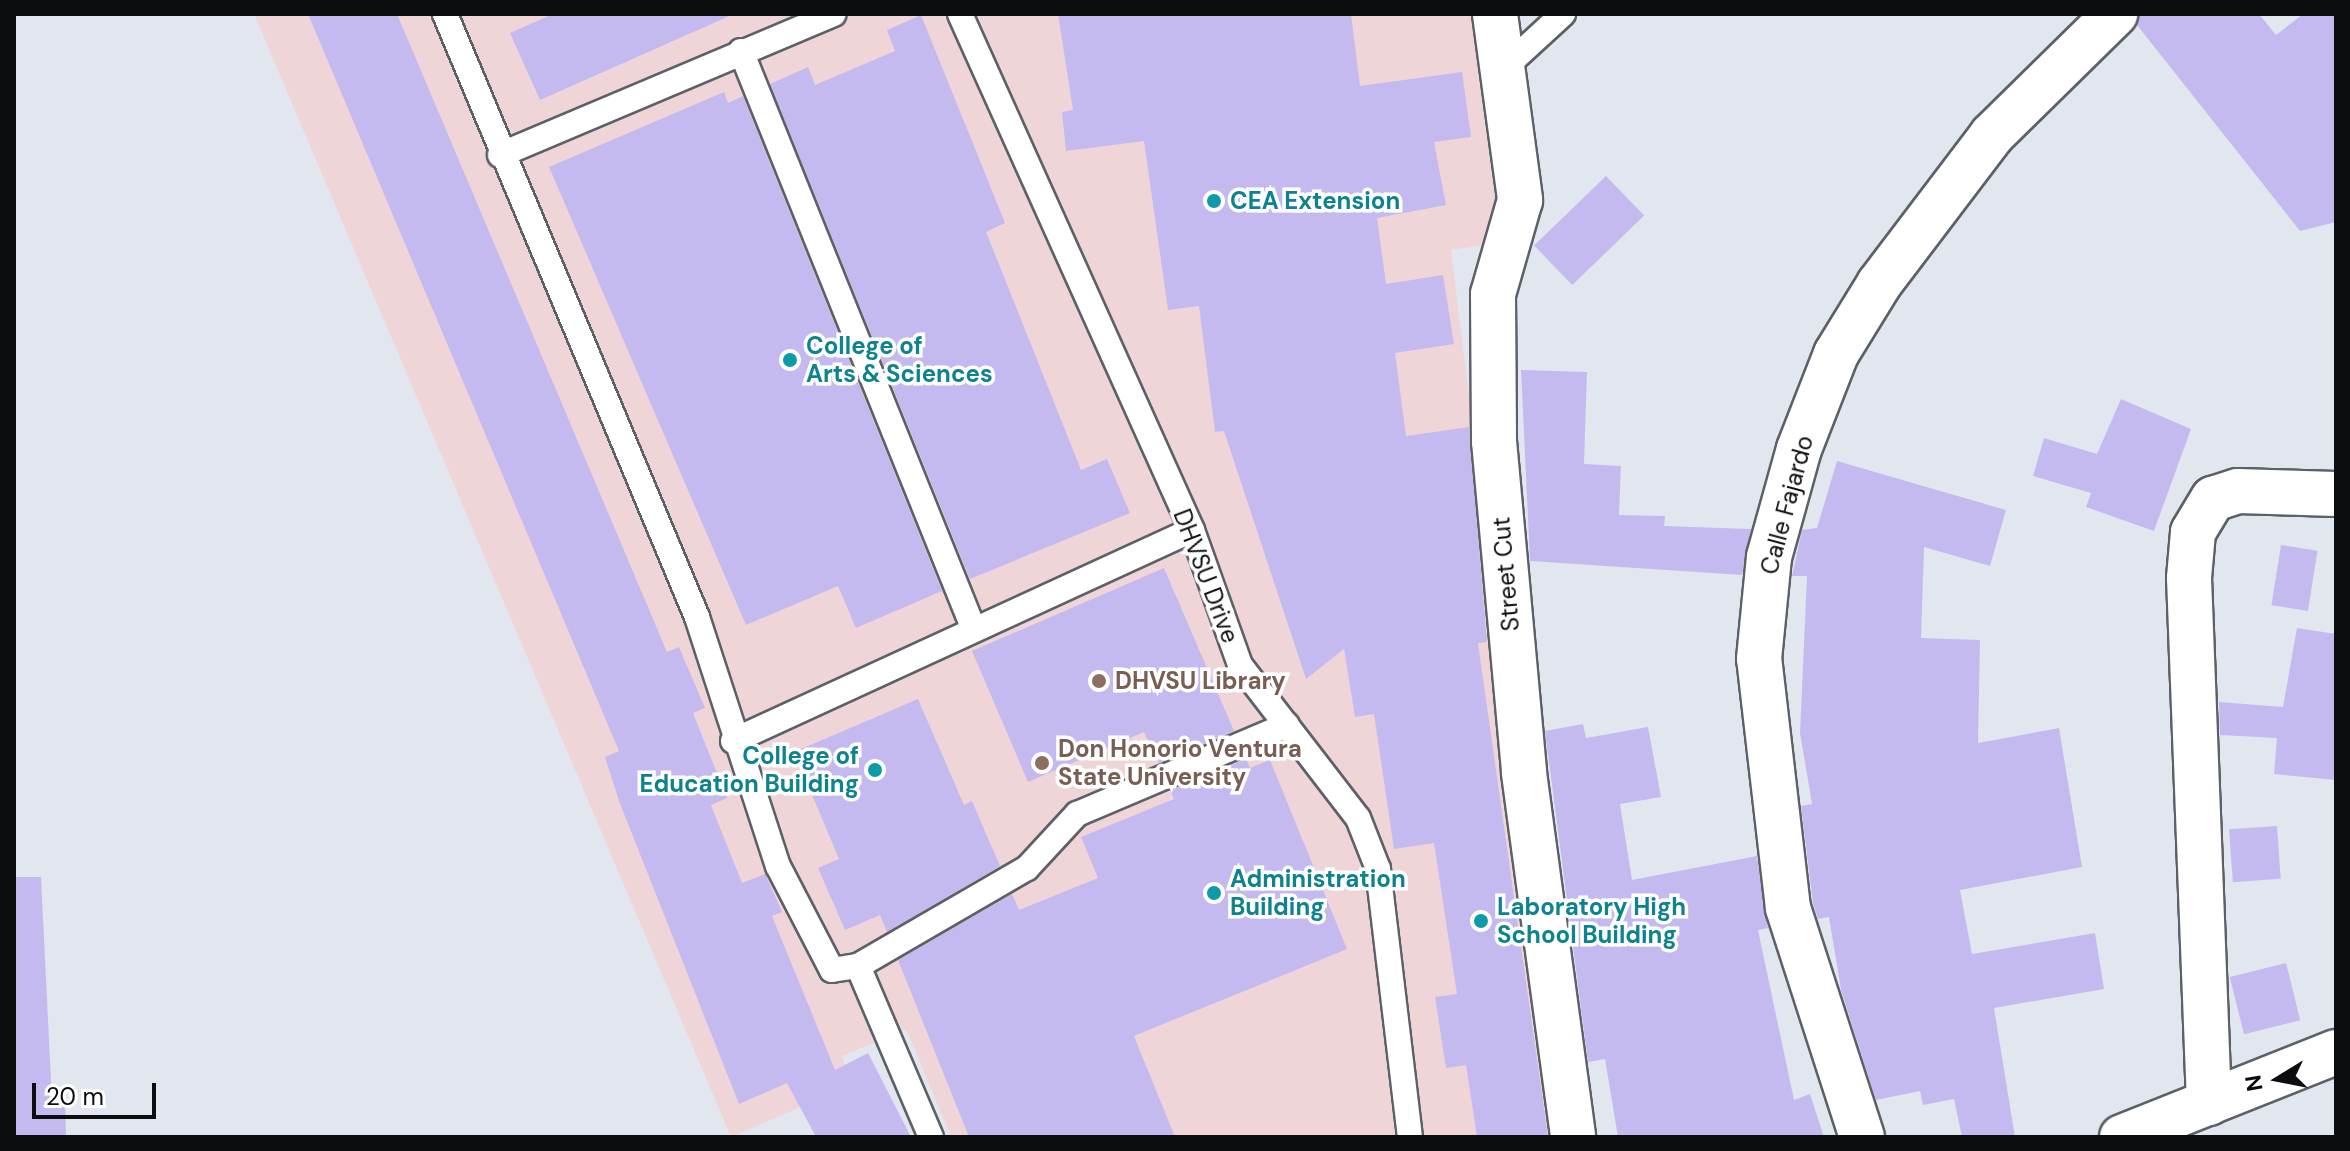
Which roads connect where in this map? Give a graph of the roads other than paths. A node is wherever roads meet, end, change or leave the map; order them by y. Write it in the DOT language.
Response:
graph roads {
  1 [pos="445,14"];
  2 [pos="833,14"];
  3 [pos="960,14"];
  4 [pos="1495,14"];
  5 [pos="1563,14"];
  6 [pos="2115,14"];
  7 [pos="741,51"];
  8 [pos="1502,70"];
  9 [pos="500,155"];
  10 [pos="2336,494"];
  11 [pos="1192,530"];
  12 [pos="974,630"];
  13 [pos="1287,725"];
  14 [pos="733,741"];
  15 [pos="858,966"];
  16 [pos="2336,1052"];
  17 [pos="2209,1103"];
  18 [pos="931,1137"];
  19 [pos="1410,1137"];
  20 [pos="1573,1137"];
  21 [pos="1862,1137"];
  22 [pos="2122,1137"];
  1 -- 9 [label="lane"];
  2 -- 7 [label="lane"];
  3 -- 11 [label="lane, DHVSU Drive"];
  4 -- 8 [label="street, Street Cut"];
  5 -- 8 [label="lane"];
  6 -- 21 [label="street, Calle Fajardo"];
  7 -- 9 [label="lane"];
  7 -- 12 [label="lane"];
  8 -- 20 [label="street, Street Cut"];
  9 -- 14 [label="lane"];
  10 -- 17 [label="street"];
  11 -- 12 [label="lane"];
  11 -- 13 [label="lane, DHVSU Drive"];
  12 -- 14 [label="lane"];
  13 -- 15 [label="lane"];
  13 -- 19 [label="lane, DHVSU Drive"];
  14 -- 15 [label="lane"];
  15 -- 18 [label="lane"];
  16 -- 17 [label="street"];
  17 -- 22 [label="street"];
}
